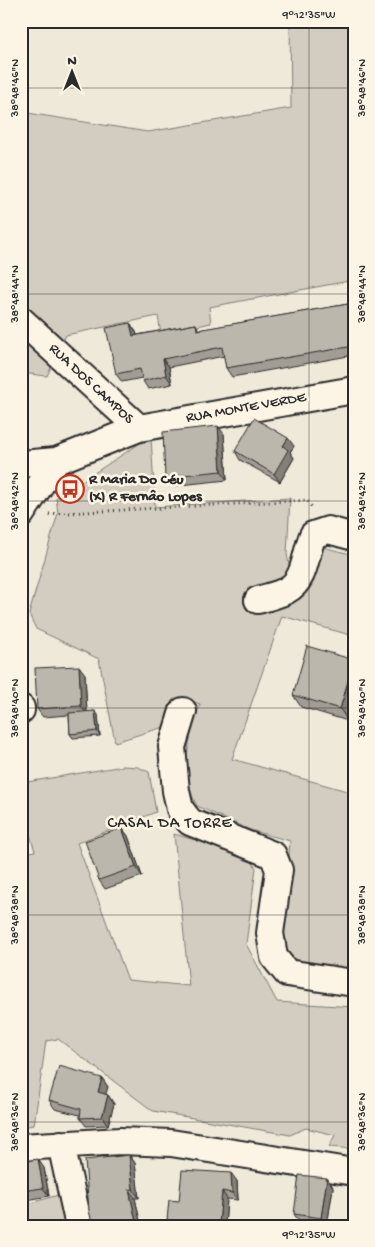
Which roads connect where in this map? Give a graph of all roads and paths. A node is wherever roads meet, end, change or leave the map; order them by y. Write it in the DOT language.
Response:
graph roads {
  1 [pos="21,320"];
  2 [pos="354,390"];
  3 [pos="139,428"];
  4 [pos="56,461"];
  5 [pos="21,464"];
  6 [pos="307,500"];
  7 [pos="31,514"];
  8 [pos="354,537"];
  9 [pos="258,600"];
  10 [pos="183,711"];
  11 [pos="354,983"];
  12 [pos="61,1144"];
  13 [pos="21,1147"];
  14 [pos="354,1172"];
  15 [pos="79,1226"];
  1 -- 3 [label="street, RUA DOS CAMPOS"];
  2 -- 3 [label="street, RUA MONTE VERDE"];
  3 -- 4 [label="street, RUA MONTE VERDE"];
  4 -- 5 [label="street, RUA MONTE VERDE"];
  4 -- 7 [label="street"];
  6 -- 7 [label="path"];
  8 -- 9 [label="street"];
  10 -- 11 [label="street"];
  12 -- 13 [label="street"];
  12 -- 14 [label="street"];
  12 -- 15 [label="street"];
}
